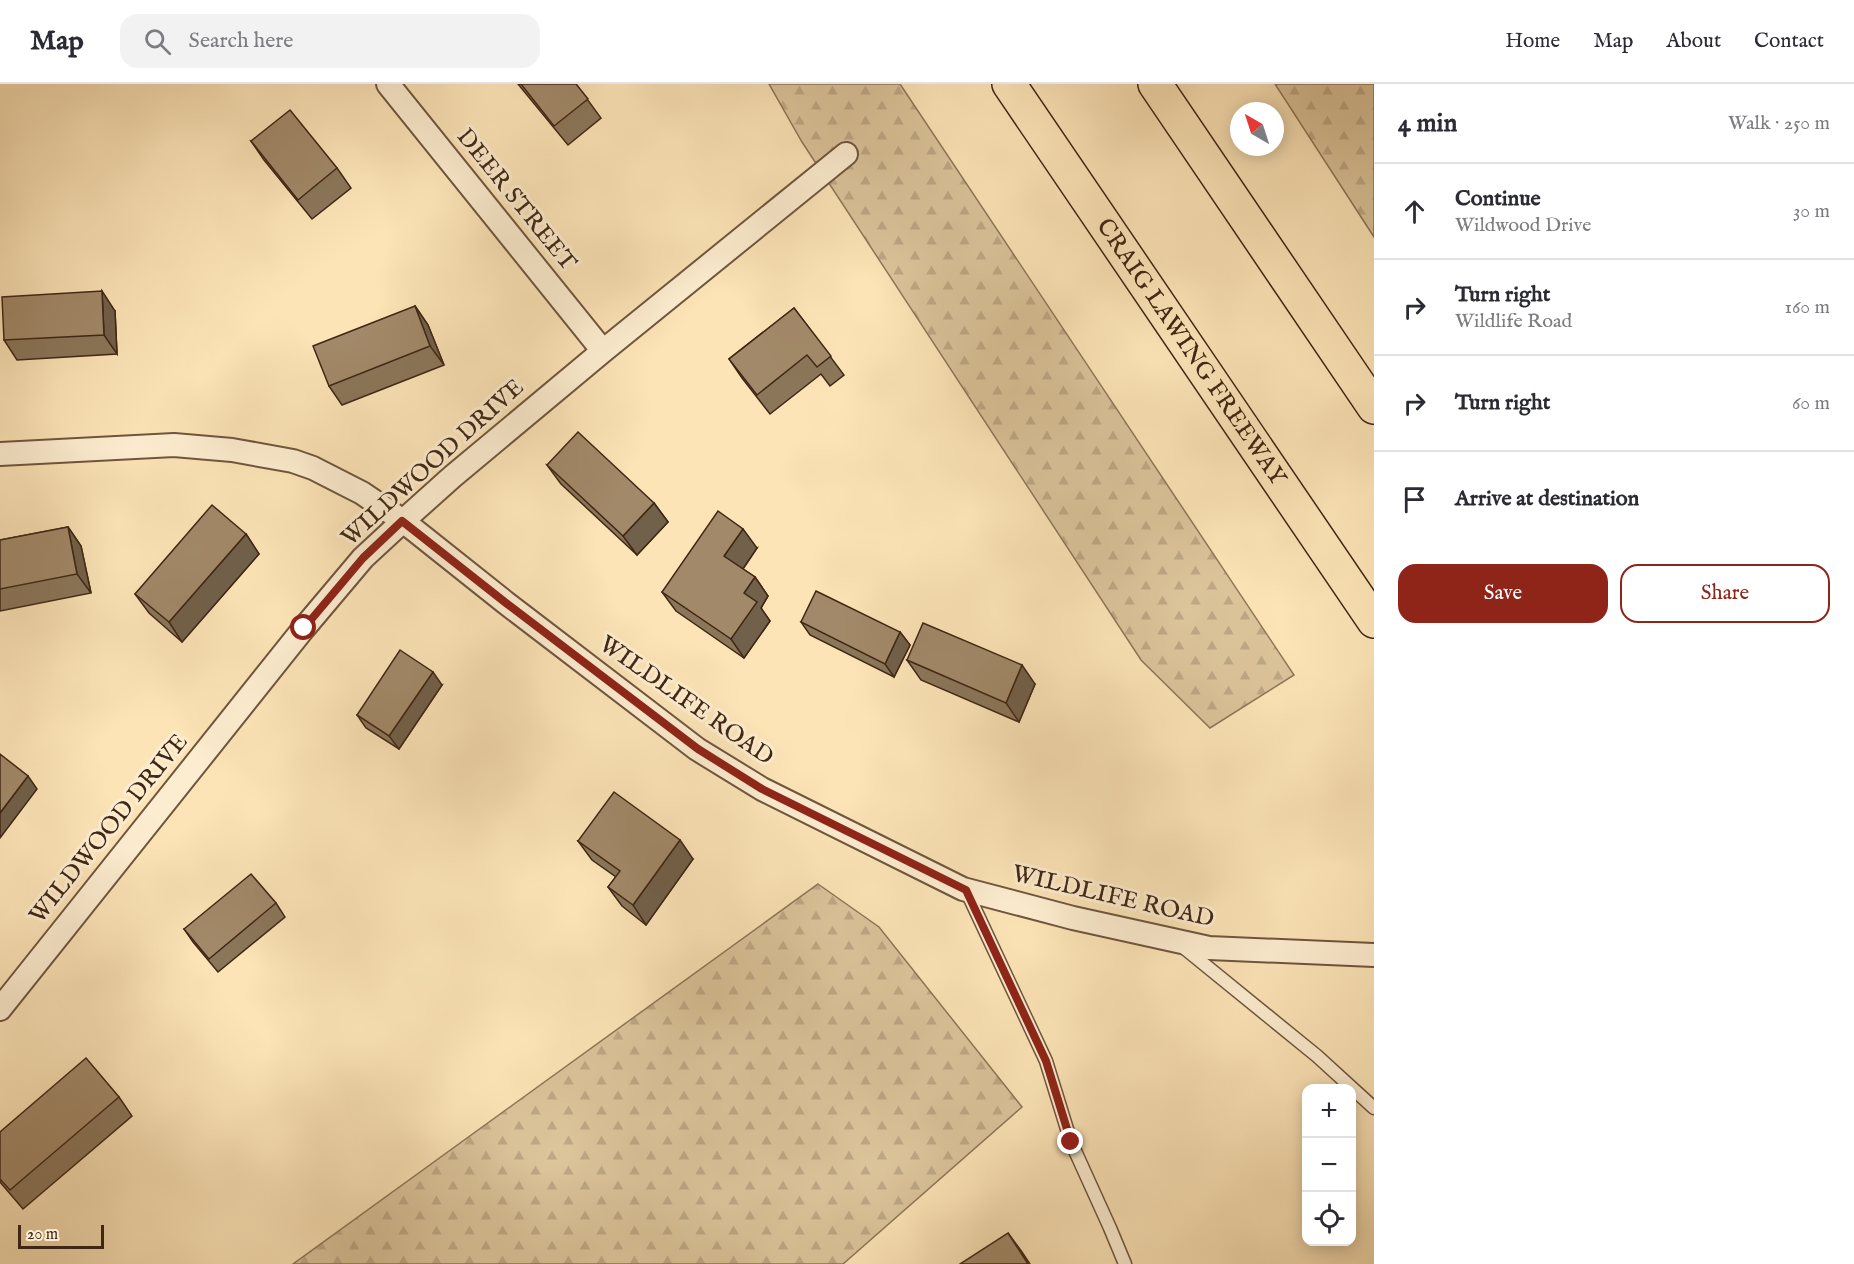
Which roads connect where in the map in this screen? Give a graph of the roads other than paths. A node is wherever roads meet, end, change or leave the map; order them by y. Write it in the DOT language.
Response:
graph roads {
  1 [pos="388,84"];
  2 [pos="1009,84"];
  3 [pos="1155,84"];
  4 [pos="846,154"];
  5 [pos="603,351"];
  6 [pos="1374,407"];
  7 [pos="0,454"];
  8 [pos="402,521"];
  9 [pos="1374,621"];
  10 [pos="966,890"];
  11 [pos="1175,941"];
  12 [pos="1374,955"];
  13 [pos="0,1009"];
  14 [pos="1374,1108"];
  15 [pos="1125,1264"];
  1 -- 5 [label="street, DEER STREET"];
  2 -- 9 [label="highway, CRAIG LAWING FREEWAY"];
  3 -- 6 [label="highway"];
  4 -- 5 [label="street, WILDWOOD DRIVE"];
  5 -- 8 [label="street, WILDWOOD DRIVE"];
  7 -- 8 [label="street, WILDLIFE ROAD"];
  8 -- 10 [label="street, WILDLIFE ROAD"];
  8 -- 13 [label="street, WILDWOOD DRIVE"];
  10 -- 11 [label="street, WILDLIFE ROAD"];
  10 -- 15 [label="lane"];
  11 -- 12 [label="street, WILDLIFE ROAD"];
  11 -- 14 [label="lane"];
}
